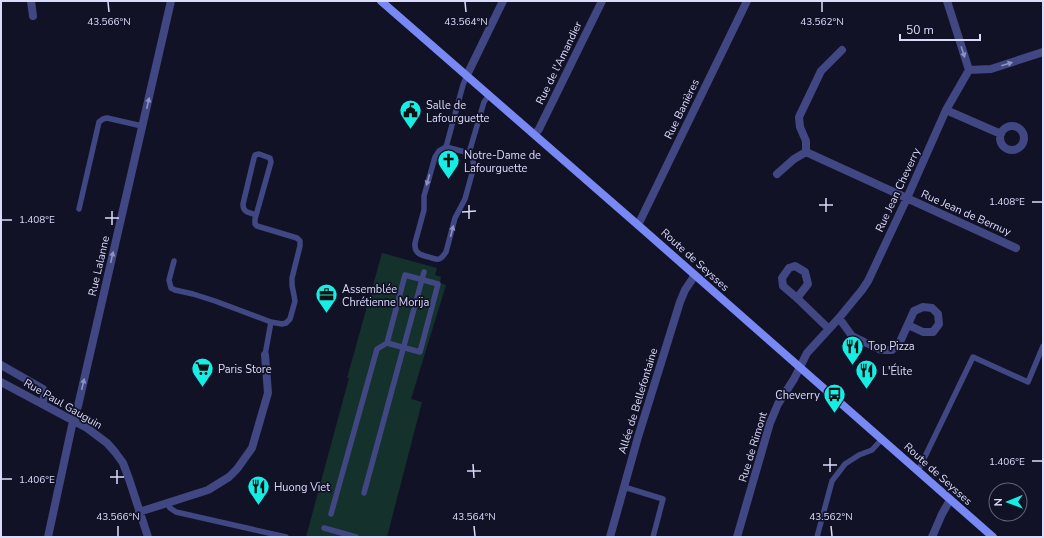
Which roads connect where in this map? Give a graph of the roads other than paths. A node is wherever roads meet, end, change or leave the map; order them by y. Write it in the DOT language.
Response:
graph roads {
  1 [pos="31,1"];
  2 [pos="172,1"];
  3 [pos="381,1"];
  4 [pos="503,1"];
  5 [pos="602,1"];
  6 [pos="745,2"];
  7 [pos="949,4"];
  8 [pos="33,16"];
  9 [pos="842,50"];
  10 [pos="1043,52"];
  11 [pos="969,70"];
  12 [pos="467,75"];
  13 [pos="489,95"];
  14 [pos="946,110"];
  15 [pos="142,126"];
  16 [pos="535,134"];
  17 [pos="1001,134"];
  18 [pos="446,147"];
  19 [pos="806,152"];
  20 [pos="468,153"];
  21 [pos="777,174"];
  22 [pos="907,198"];
  23 [pos="78,209"];
  24 [pos="256,215"];
  25 [pos="638,225"];
  26 [pos="1016,248"];
  27 [pos="174,261"];
  28 [pos="424,272"];
  29 [pos="695,275"];
  30 [pos="422,280"];
  31 [pos="797,298"];
  32 [pos="839,318"];
  33 [pos="271,322"];
  34 [pos="908,325"];
  35 [pos="829,329"];
  36 [pos="386,343"];
  37 [pos="1043,346"];
  38 [pos="403,347"];
  39 [pos="265,355"];
  40 [pos="1,365"];
  41 [pos="800,367"];
  42 [pos="1,382"];
  43 [pos="42,404"];
  44 [pos="73,421"];
  45 [pos="882,439"];
  46 [pos="918,471"];
  47 [pos="624,487"];
  48 [pos="364,493"];
  49 [pos="950,500"];
  50 [pos="168,502"];
  51 [pos="140,512"];
  52 [pos="331,514"];
  53 [pos="324,528"];
  54 [pos="48,537"];
  55 [pos="148,537"];
  56 [pos="286,537"];
  57 [pos="356,537"];
  58 [pos="610,537"];
  59 [pos="653,537"];
  60 [pos="737,537"];
  61 [pos="817,537"];
  62 [pos="932,537"];
  63 [pos="992,537"];
  1 -- 8 [label="street"];
  15 -- 2 [label="street, Rue Lalanne, one-way"];
  3 -- 12 [label="main road, Route de Seysses"];
  4 -- 12 [label="street"];
  5 -- 16 [label="street, Rue de l'Amandier"];
  6 -- 25 [label="street, Rue Banières"];
  7 -- 11 [label="street, one-way"];
  9 -- 19 [label="street"];
  11 -- 10 [label="street, one-way"];
  11 -- 14 [label="street, Rue Jean Cheverry"];
  12 -- 13 [label="main road, Route de Seysses"];
  12 -- 18 [label="lane"];
  13 -- 16 [label="main road, Route de Seysses"];
  13 -- 20 [label="lane"];
  14 -- 17 [label="street"];
  14 -- 22 [label="street, Rue Jean Cheverry"];
  15 -- 23 [label="lane"];
  44 -- 15 [label="street, Rue Lalanne, one-way"];
  16 -- 25 [label="main road, Route de Seysses"];
  18 -- 20 [label="lane"];
  18 -- 20 [label="lane, one-way"];
  19 -- 21 [label="street"];
  19 -- 22 [label="street, Rue Jean de Bernuy"];
  22 -- 26 [label="street, Rue Jean de Bernuy"];
  22 -- 32 [label="street, Rue Jean Cheverry"];
  24 -- 24 [label="lane"];
  24 -- 33 [label="lane"];
  25 -- 29 [label="main road, Route de Seysses"];
  27 -- 33 [label="lane"];
  28 -- 30 [label="lane"];
  29 -- 41 [label="main road, Route de Seysses"];
  29 -- 47 [label="street, Allée de Bellefontaine"];
  30 -- 36 [label="lane"];
  30 -- 38 [label="lane"];
  30 -- 38 [label="lane"];
  31 -- 35 [label="street"];
  32 -- 34 [label="street"];
  32 -- 35 [label="street, Rue Jean Cheverry"];
  33 -- 39 [label="lane"];
  35 -- 41 [label="street, Rue Jean Cheverry"];
  36 -- 38 [label="lane"];
  36 -- 52 [label="lane"];
  37 -- 46 [label="lane"];
  38 -- 48 [label="lane"];
  39 -- 50 [label="street"];
  40 -- 43 [label="street"];
  41 -- 45 [label="main road, Route de Seysses"];
  41 -- 60 [label="street, Rue de Rimont"];
  42 -- 43 [label="street, Rue Paul Gauguin"];
  43 -- 44 [label="street, Rue Paul Gauguin"];
  44 -- 51 [label="street, Rue Paul Gauguin"];
  44 -- 54 [label="street, Rue Lalanne"];
  45 -- 46 [label="main road, Route de Seysses"];
  45 -- 61 [label="lane"];
  46 -- 49 [label="main road, Route de Seysses"];
  47 -- 58 [label="street, Allée de Bellefontaine"];
  47 -- 59 [label="lane"];
  49 -- 62 [label="street"];
  49 -- 63 [label="main road, Route de Seysses"];
  50 -- 51 [label="street"];
  50 -- 56 [label="lane"];
  51 -- 55 [label="street, Rue Paul Gauguin"];
  53 -- 57 [label="lane"];
}
